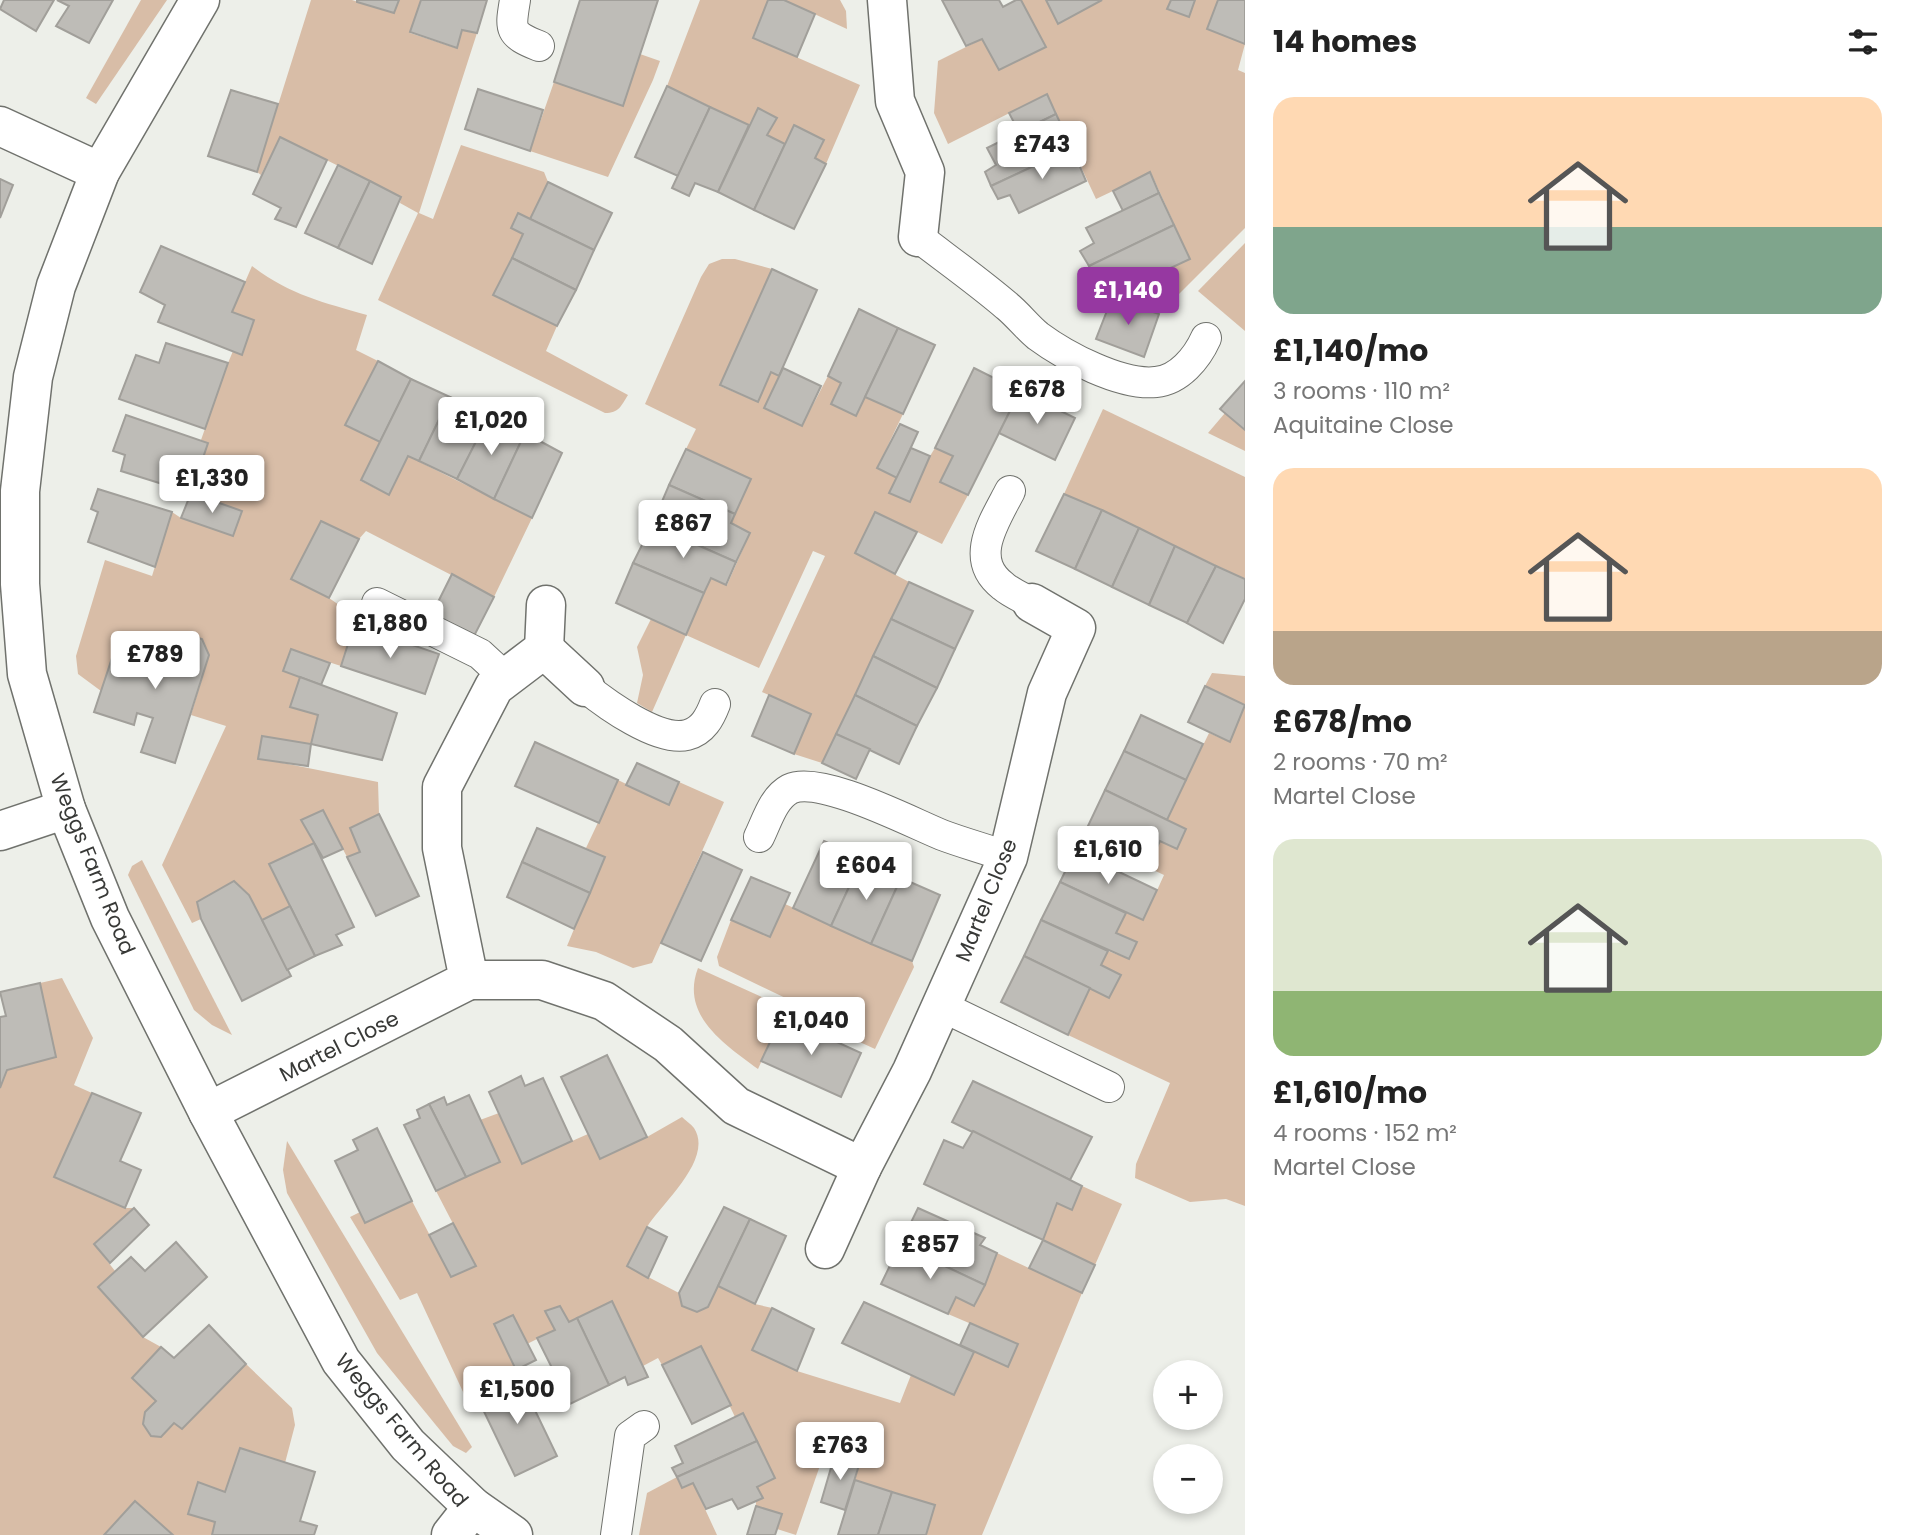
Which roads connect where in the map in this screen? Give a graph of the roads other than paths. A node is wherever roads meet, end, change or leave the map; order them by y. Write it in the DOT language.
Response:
graph roads {
  1 [pos="200,0"];
  2 [pos="515,0"];
  3 [pos="887,0"];
  4 [pos="539,46"];
  5 [pos="0,126"];
  6 [pos="100,172"];
  7 [pos="918,237"];
  8 [pos="1206,338"];
  9 [pos="1010,491"];
  10 [pos="377,603"];
  11 [pos="1032,603"];
  12 [pos="546,605"];
  13 [pos="544,649"];
  14 [pos="506,678"];
  15 [pos="585,687"];
  16 [pos="715,704"];
  17 [pos="66,808"];
  18 [pos="0,831"];
  19 [pos="759,837"];
  20 [pos="1008,856"];
  21 [pos="469,980"];
  22 [pos="941,1006"];
  23 [pos="1109,1087"];
  24 [pos="208,1112"];
  25 [pos="862,1167"];
  26 [pos="825,1249"];
  27 [pos="644,1426"];
  28 [pos="462,1521"];
  29 [pos="513,1535"];
  30 [pos="616,1535"];
  1 -- 6 [label="street, Weggs Farm Road"];
  2 -- 4 [label="lane"];
  3 -- 7 [label="street"];
  5 -- 6 [label="street"];
  6 -- 17 [label="street, Weggs Farm Road"];
  7 -- 8 [label="lane"];
  9 -- 11 [label="lane"];
  10 -- 14 [label="lane"];
  11 -- 20 [label="street, Martel Close"];
  12 -- 13 [label="street"];
  13 -- 14 [label="street"];
  13 -- 15 [label="street"];
  14 -- 21 [label="street"];
  15 -- 16 [label="lane"];
  17 -- 18 [label="street"];
  17 -- 24 [label="street, Weggs Farm Road"];
  19 -- 20 [label="lane"];
  20 -- 22 [label="street, Martel Close"];
  21 -- 24 [label="street, Martel Close"];
  21 -- 25 [label="street, Martel Close"];
  22 -- 23 [label="lane"];
  22 -- 25 [label="street, Martel Close"];
  24 -- 28 [label="street, Weggs Farm Road"];
  25 -- 26 [label="street, Martel Close"];
  27 -- 30 [label="lane"];
  28 -- 29 [label="street, Weggs Farm Road"];
}
